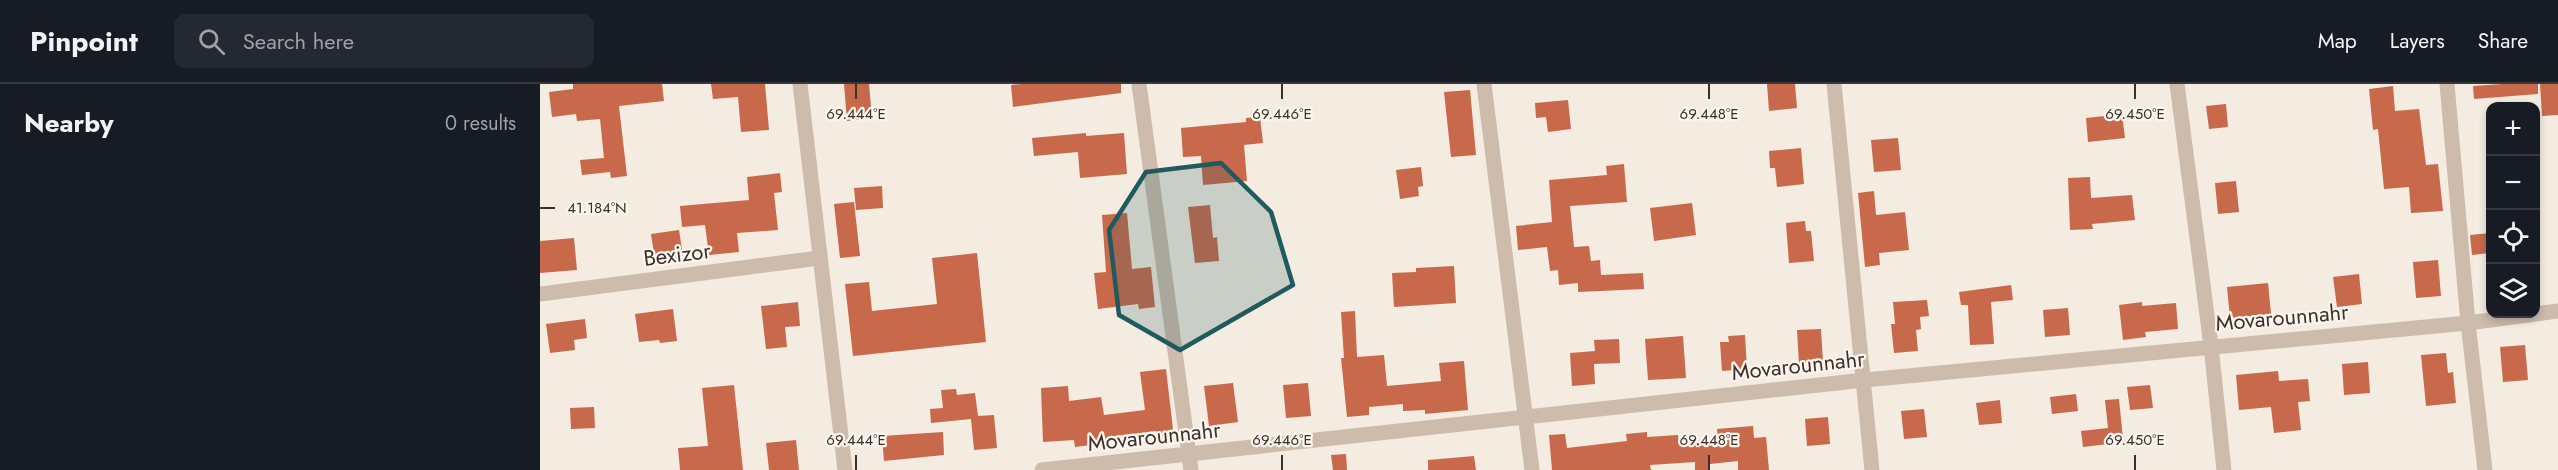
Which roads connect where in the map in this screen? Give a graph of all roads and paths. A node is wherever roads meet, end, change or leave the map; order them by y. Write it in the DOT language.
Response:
graph roads {
  1 [pos="800,84"];
  2 [pos="1139,84"];
  3 [pos="1484,84"];
  4 [pos="1834,84"];
  5 [pos="2177,84"];
  6 [pos="2447,84"];
  7 [pos="819,258"];
  8 [pos="540,294"];
  9 [pos="2558,311"];
  10 [pos="2468,323"];
  11 [pos="2211,346"];
  12 [pos="1865,381"];
  13 [pos="1526,417"];
  14 [pos="1190,463"];
  15 [pos="845,470"];
  16 [pos="1042,470"];
  17 [pos="1532,470"];
  18 [pos="1872,470"];
  19 [pos="2224,470"];
  20 [pos="2486,470"];
  1 -- 7 [label="street"];
  2 -- 14 [label="street"];
  3 -- 13 [label="street"];
  4 -- 12 [label="street"];
  5 -- 11 [label="street"];
  6 -- 10 [label="street"];
  7 -- 8 [label="street, Bexizor"];
  7 -- 15 [label="street"];
  9 -- 10 [label="street, Movarounnahr"];
  10 -- 11 [label="street, Movarounnahr"];
  10 -- 20 [label="street"];
  11 -- 12 [label="street, Movarounnahr"];
  11 -- 19 [label="street"];
  12 -- 13 [label="street, Movarounnahr"];
  12 -- 18 [label="street"];
  13 -- 14 [label="street, Movarounnahr"];
  13 -- 17 [label="street"];
  14 -- 16 [label="street, Movarounnahr"];
}
